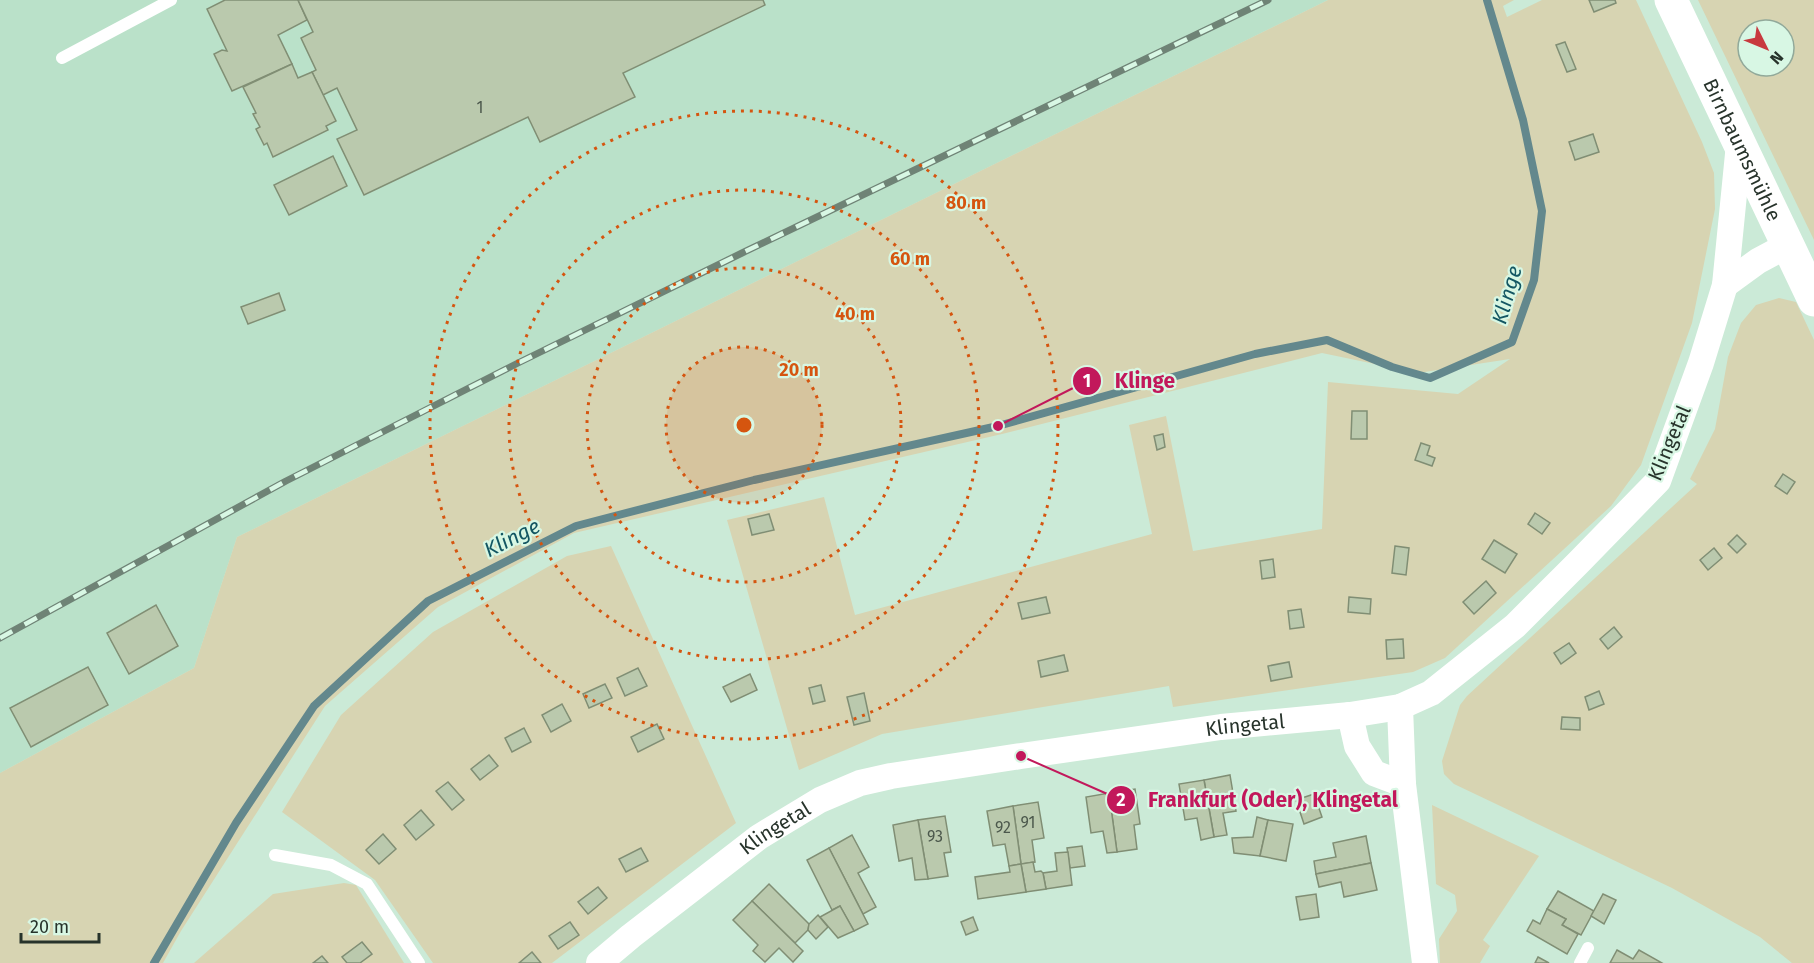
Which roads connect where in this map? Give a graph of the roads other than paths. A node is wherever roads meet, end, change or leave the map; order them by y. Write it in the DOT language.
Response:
graph roads {
  1 [pos="171,0"];
  2 [pos="1671,0"];
  3 [pos="62,58"];
  4 [pos="1739,144"];
  5 [pos="1788,245"];
  6 [pos="1725,285"];
  7 [pos="1814,300"];
  8 [pos="1400,707"];
  9 [pos="1350,715"];
  10 [pos="1403,784"];
  11 [pos="275,855"];
  12 [pos="1588,948"];
  13 [pos="419,963"];
  14 [pos="599,963"];
  15 [pos="1425,963"];
  16 [pos="1580,963"];
  1 -- 3 [label="lane"];
  2 -- 4 [label="main road, Birnbaumsmühle"];
  4 -- 5 [label="main road, Birnbaumsmühle"];
  4 -- 6 [label="street, Klingetal"];
  5 -- 6 [label="street"];
  5 -- 7 [label="main road, Birnbaumsmühle"];
  6 -- 8 [label="street, Klingetal"];
  8 -- 9 [label="street, Klingetal"];
  8 -- 10 [label="street"];
  9 -- 10 [label="street"];
  9 -- 14 [label="street, Klingetal"];
  10 -- 15 [label="street"];
  11 -- 13 [label="lane"];
  12 -- 16 [label="lane"];
}
